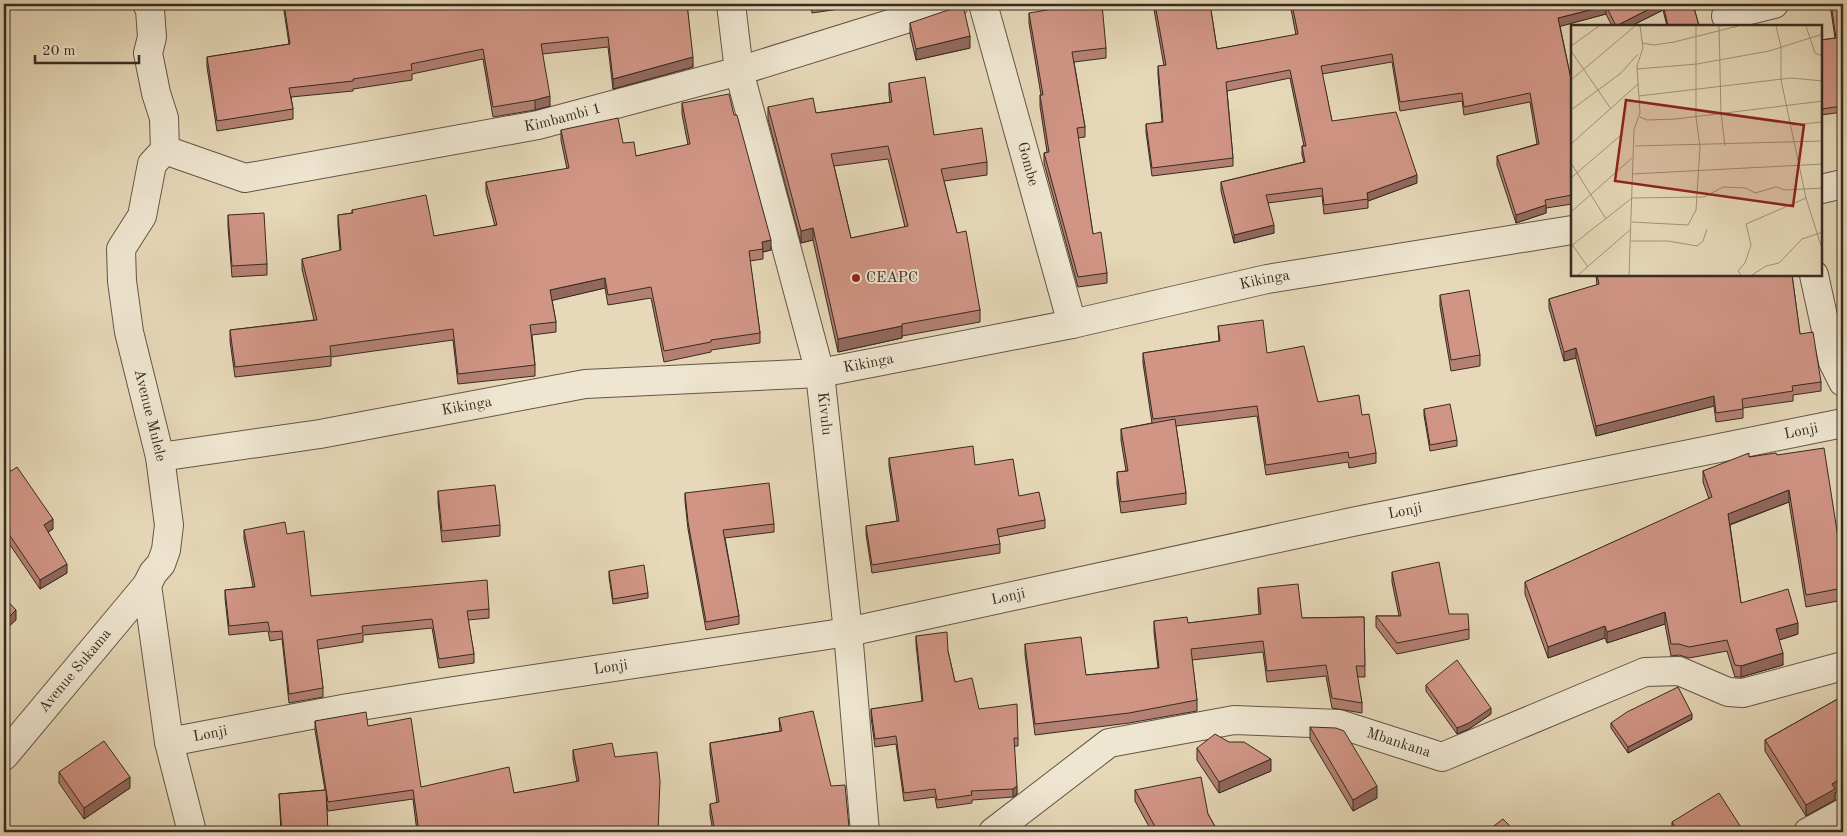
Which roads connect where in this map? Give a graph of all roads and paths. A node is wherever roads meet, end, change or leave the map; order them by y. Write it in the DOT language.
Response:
graph roads {
  1 [pos="147,4"];
  2 [pos="731,4"];
  3 [pos="954,4"];
  4 [pos="983,4"];
  5 [pos="1774,4"];
  6 [pos="1726,15"];
  7 [pos="739,71"];
  8 [pos="165,150"];
  9 [pos="1843,184"];
  10 [pos="1822,189"];
  11 [pos="1571,230"];
  12 [pos="1814,276"];
  13 [pos="1072,324"];
  14 [pos="820,373"];
  15 [pos="1843,382"];
  16 [pos="1843,423"];
  17 [pos="160,457"];
  18 [pos="147,585"];
  19 [pos="848,632"];
  20 [pos="1843,666"];
  21 [pos="169,742"];
  22 [pos="4,756"];
  23 [pos="1843,813"];
  24 [pos="192,832"];
  25 [pos="865,832"];
  26 [pos="993,832"];
  27 [pos="1808,832"];
  1 -- 8 [label="street"];
  2 -- 7 [label="street, Kivulu"];
  3 -- 7 [label="street, Kimbambi 1"];
  4 -- 13 [label="street, Gombe"];
  5 -- 6 [label="street"];
  7 -- 8 [label="street, Kimbambi 1"];
  7 -- 14 [label="street, Kivulu"];
  8 -- 17 [label="street, Avenue Mulele"];
  9 -- 10 [label="street"];
  11 -- 13 [label="street, Kikinga"];
  12 -- 15 [label="street"];
  13 -- 14 [label="street, Kikinga"];
  14 -- 17 [label="street, Kikinga"];
  14 -- 19 [label="street, Kivulu"];
  16 -- 19 [label="street, Lonji"];
  17 -- 18 [label="street, Avenue Mulele"];
  18 -- 21 [label="street"];
  18 -- 22 [label="street, Avenue Sukama"];
  19 -- 21 [label="street, Lonji"];
  19 -- 25 [label="street, Kivulu"];
  20 -- 26 [label="street, Mbankana"];
  21 -- 24 [label="street"];
  23 -- 27 [label="street"];
}
